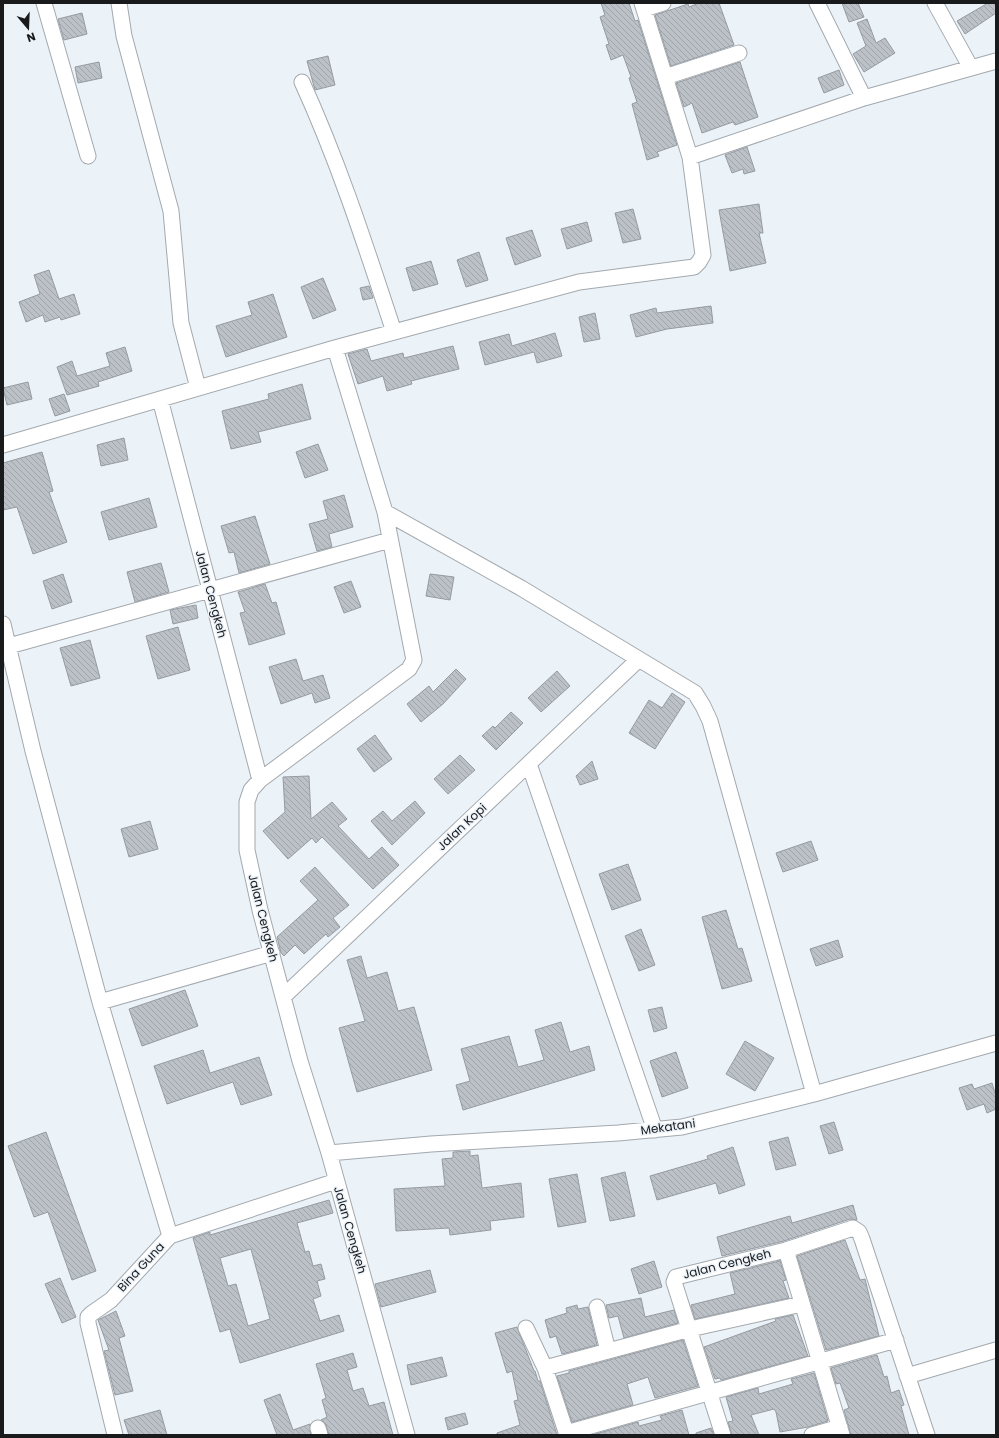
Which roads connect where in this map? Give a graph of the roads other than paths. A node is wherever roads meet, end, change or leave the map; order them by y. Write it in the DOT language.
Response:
graph roads {
  1 [pos="44,3"];
  2 [pos="118,3"];
  3 [pos="663,3"];
  4 [pos="818,3"];
  5 [pos="935,3"];
  6 [pos="643,6"];
  7 [pos="739,53"];
  8 [pos="996,61"];
  9 [pos="971,68"];
  10 [pos="665,77"];
  11 [pos="302,82"];
  12 [pos="864,98"];
  13 [pos="88,156"];
  14 [pos="690,157"];
  15 [pos="394,332"];
  16 [pos="335,348"];
  17 [pos="198,388"];
  18 [pos="160,399"];
  19 [pos="3,445"];
  20 [pos="384,512"];
  21 [pos="390,540"];
  22 [pos="210,590"];
  23 [pos="3,624"];
  24 [pos="9,646"];
  25 [pos="639,659"];
  26 [pos="528,764"];
  27 [pos="260,780"];
  28 [pos="272,953"];
  29 [pos="284,996"];
  30 [pos="100,1002"];
  31 [pos="996,1043"];
  32 [pos="814,1094"];
  33 [pos="654,1130"];
  34 [pos="329,1153"];
  35 [pos="336,1181"];
  36 [pos="170,1236"];
  37 [pos="786,1250"];
  38 [pos="802,1304"];
  39 [pos="597,1307"];
  40 [pos="526,1328"];
  41 [pos="690,1329"];
  42 [pos="896,1340"];
  43 [pos="608,1350"];
  44 [pos="996,1350"];
  45 [pos="820,1361"];
  46 [pos="545,1368"];
  47 [pos="907,1376"];
  48 [pos="710,1392"];
  49 [pos="841,1431"];
  50 [pos="567,1434"];
  51 [pos="115,1435"];
  52 [pos="407,1435"];
  53 [pos="723,1435"];
  54 [pos="812,1435"];
  55 [pos="927,1435"];
  1 -- 13 [label="street"];
  2 -- 17 [label="street"];
  3 -- 6 [label="street"];
  4 -- 12 [label="street"];
  5 -- 9 [label="street"];
  6 -- 10 [label="street"];
  7 -- 10 [label="street"];
  8 -- 9 [label="street"];
  9 -- 12 [label="street"];
  10 -- 14 [label="street"];
  11 -- 15 [label="street"];
  12 -- 14 [label="street"];
  14 -- 15 [label="street"];
  15 -- 16 [label="street"];
  16 -- 17 [label="street"];
  16 -- 20 [label="street"];
  17 -- 18 [label="street"];
  18 -- 19 [label="street"];
  18 -- 22 [label="street, Jalan Cengkeh"];
  20 -- 21 [label="street"];
  20 -- 25 [label="street"];
  21 -- 22 [label="street"];
  21 -- 27 [label="street"];
  22 -- 24 [label="street"];
  22 -- 27 [label="street, Jalan Cengkeh"];
  23 -- 24 [label="street"];
  24 -- 30 [label="street"];
  25 -- 26 [label="street, Jalan Kopi"];
  25 -- 32 [label="street"];
  26 -- 29 [label="street, Jalan Kopi"];
  26 -- 33 [label="street"];
  27 -- 28 [label="street, Jalan Cengkeh"];
  28 -- 29 [label="street, Jalan Cengkeh"];
  28 -- 30 [label="street"];
  29 -- 34 [label="street, Jalan Cengkeh"];
  30 -- 36 [label="street"];
  31 -- 32 [label="street, Mekatani"];
  32 -- 33 [label="street, Mekatani"];
  33 -- 34 [label="street, Mekatani"];
  34 -- 35 [label="street, Jalan Cengkeh"];
  35 -- 36 [label="street, Bina Guna"];
  35 -- 52 [label="street, Jalan Cengkeh"];
  36 -- 51 [label="street, Bina Guna"];
  37 -- 38 [label="street"];
  37 -- 41 [label="street, Jalan Cengkeh"];
  37 -- 42 [label="street, Jalan Cengkeh"];
  38 -- 41 [label="street"];
  38 -- 45 [label="street"];
  39 -- 43 [label="street"];
  40 -- 46 [label="street"];
  41 -- 43 [label="street"];
  41 -- 48 [label="street, Jalan Cengkeh"];
  42 -- 45 [label="street"];
  42 -- 47 [label="street"];
  43 -- 46 [label="street"];
  44 -- 47 [label="street"];
  45 -- 48 [label="street"];
  45 -- 49 [label="street"];
  46 -- 50 [label="street"];
  47 -- 55 [label="street"];
  48 -- 50 [label="street"];
  48 -- 53 [label="street, Jalan Cengkeh"];
  49 -- 54 [label="street"];
}
